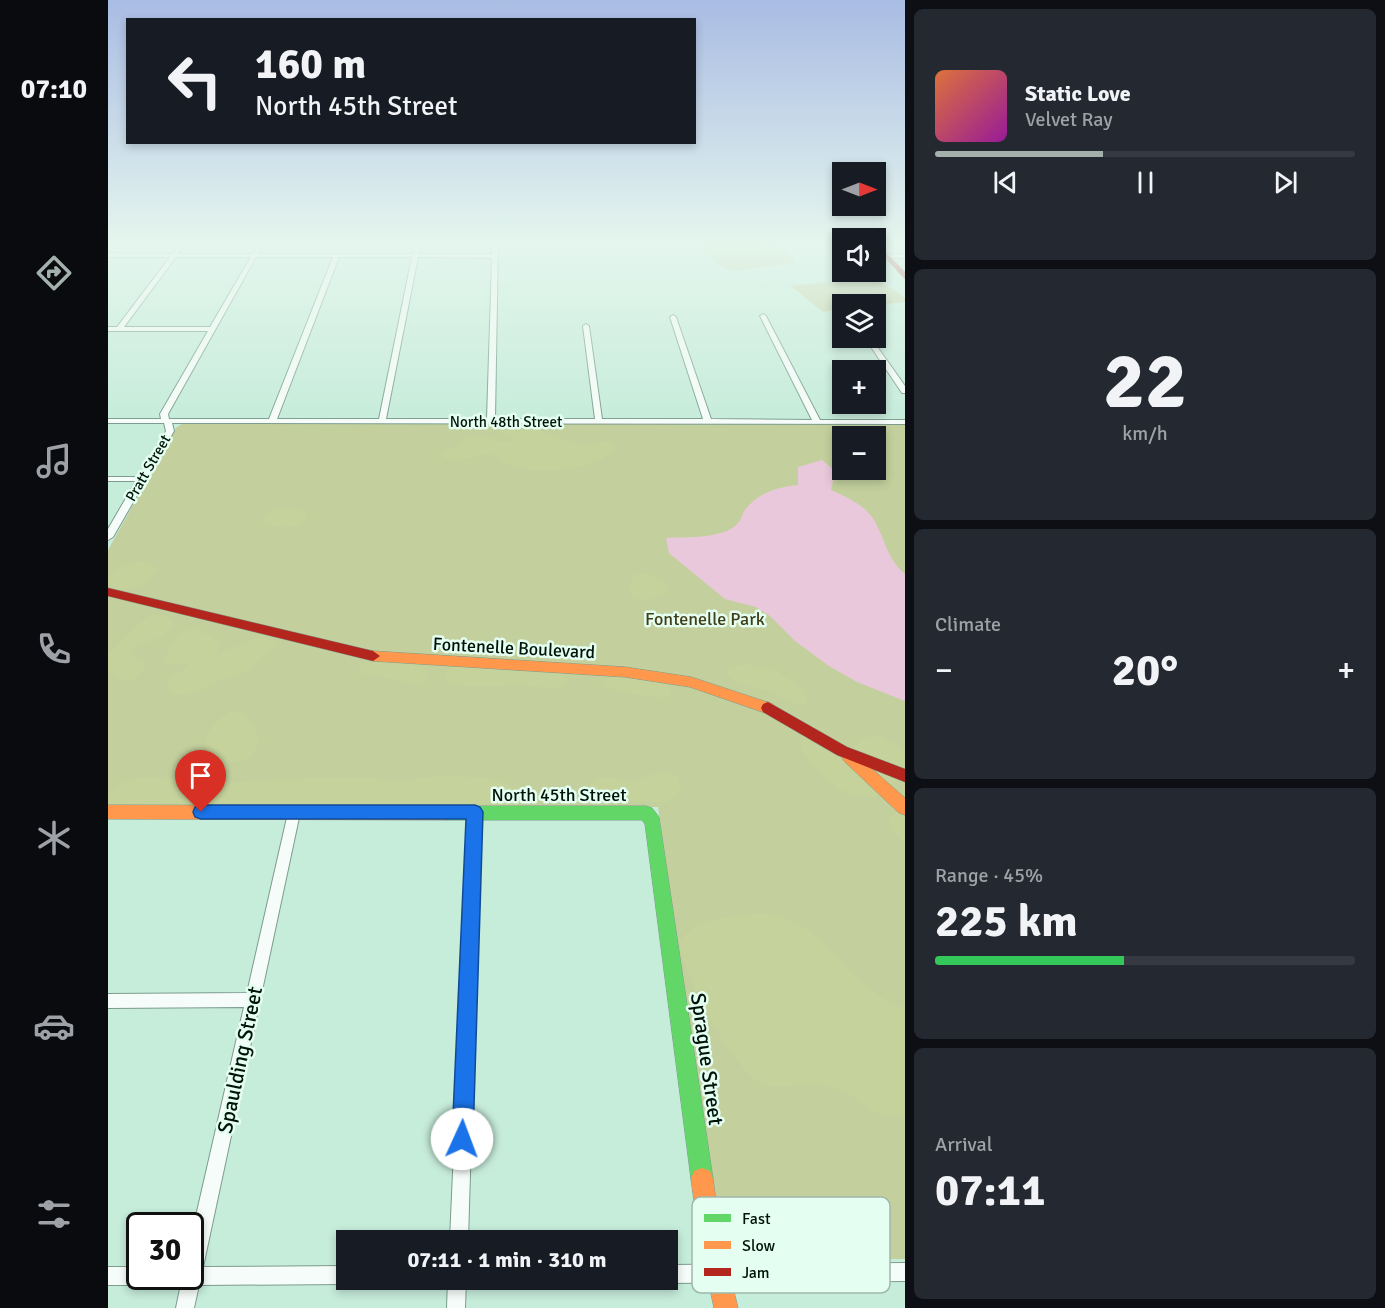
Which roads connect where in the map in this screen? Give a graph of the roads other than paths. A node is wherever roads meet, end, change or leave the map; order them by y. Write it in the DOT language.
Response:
graph roads {
  1 [pos="138,303"];
  2 [pos="227,303"];
  3 [pos="317,303"];
  4 [pos="406,303"];
  5 [pos="494,303"];
  6 [pos="673,316"];
  7 [pos="763,316"];
  8 [pos="585,326"];
  9 [pos="108,329"];
  10 [pos="119,329"];
  11 [pos="213,329"];
  12 [pos="875,348"];
  13 [pos="905,391"];
  14 [pos="108,421"];
  15 [pos="166,421"];
  16 [pos="272,421"];
  17 [pos="382,422"];
  18 [pos="491,422"];
  19 [pos="599,422"];
  20 [pos="708,422"];
  21 [pos="817,422"];
  22 [pos="905,422"];
  23 [pos="108,479"];
  24 [pos="141,479"];
  25 [pos="108,537"];
  26 [pos="108,592"];
  27 [pos="842,751"];
  28 [pos="901,775"];
  29 [pos="890,794"];
  30 [pos="905,808"];
  31 [pos="108,812"];
  32 [pos="475,812"];
  33 [pos="294,813"];
  34 [pos="650,815"];
  35 [pos="253,1000"];
  36 [pos="108,1001"];
  37 [pos="704,1197"];
  38 [pos="204,1218"];
  39 [pos="459,1230"];
  40 [pos="890,1272"];
  41 [pos="905,1272"];
  42 [pos="336,1275"];
  43 [pos="108,1276"];
  44 [pos="126,1276"];
  45 [pos="204,1276"];
  46 [pos="188,1290"];
  47 [pos="457,1290"];
  48 [pos="723,1293"];
  49 [pos="185,1308"];
  50 [pos="456,1308"];
  51 [pos="726,1308"];
  1 -- 10 [label="street"];
  2 -- 11 [label="street, Pratt Street"];
  3 -- 16 [label="street"];
  4 -- 17 [label="street"];
  5 -- 18 [label="street"];
  6 -- 20 [label="street"];
  7 -- 21 [label="street"];
  8 -- 19 [label="street"];
  9 -- 10 [label="street"];
  10 -- 11 [label="street"];
  11 -- 15 [label="street, Pratt Street"];
  12 -- 13 [label="street"];
  14 -- 15 [label="street, North 48th Street"];
  15 -- 16 [label="street, North 48th Street"];
  15 -- 24 [label="street, Pratt Street"];
  16 -- 17 [label="street, North 48th Street"];
  17 -- 18 [label="street, North 48th Street"];
  18 -- 19 [label="street, North 48th Street"];
  19 -- 20 [label="street, North 48th Street"];
  20 -- 21 [label="street, North 48th Street"];
  21 -- 22 [label="street, North 48th Street"];
  23 -- 24 [label="street"];
  24 -- 25 [label="street, Pratt Street"];
  26 -- 27 [label="main road, Fontenelle Boulevard"];
  27 -- 28 [label="main road, Fontenelle Boulevard"];
  27 -- 29 [label="main road"];
  28 -- 29 [label="main road"];
  29 -- 30 [label="main road"];
  31 -- 33 [label="main road, North 45th Street"];
  32 -- 33 [label="main road, North 45th Street"];
  32 -- 34 [label="main road, North 45th Street"];
  32 -- 39 [label="street"];
  33 -- 35 [label="street, Spaulding Street"];
  34 -- 37 [label="main road, Sprague Street"];
  35 -- 36 [label="street"];
  35 -- 38 [label="street, Spaulding Street"];
  40 -- 41 [label="street"];
  42 -- 45 [label="street"];
  43 -- 44 [label="street"];
  46 -- 49 [label="street, Spaulding Street"];
  47 -- 50 [label="street"];
  48 -- 51 [label="main road, Sprague Street"];
}
